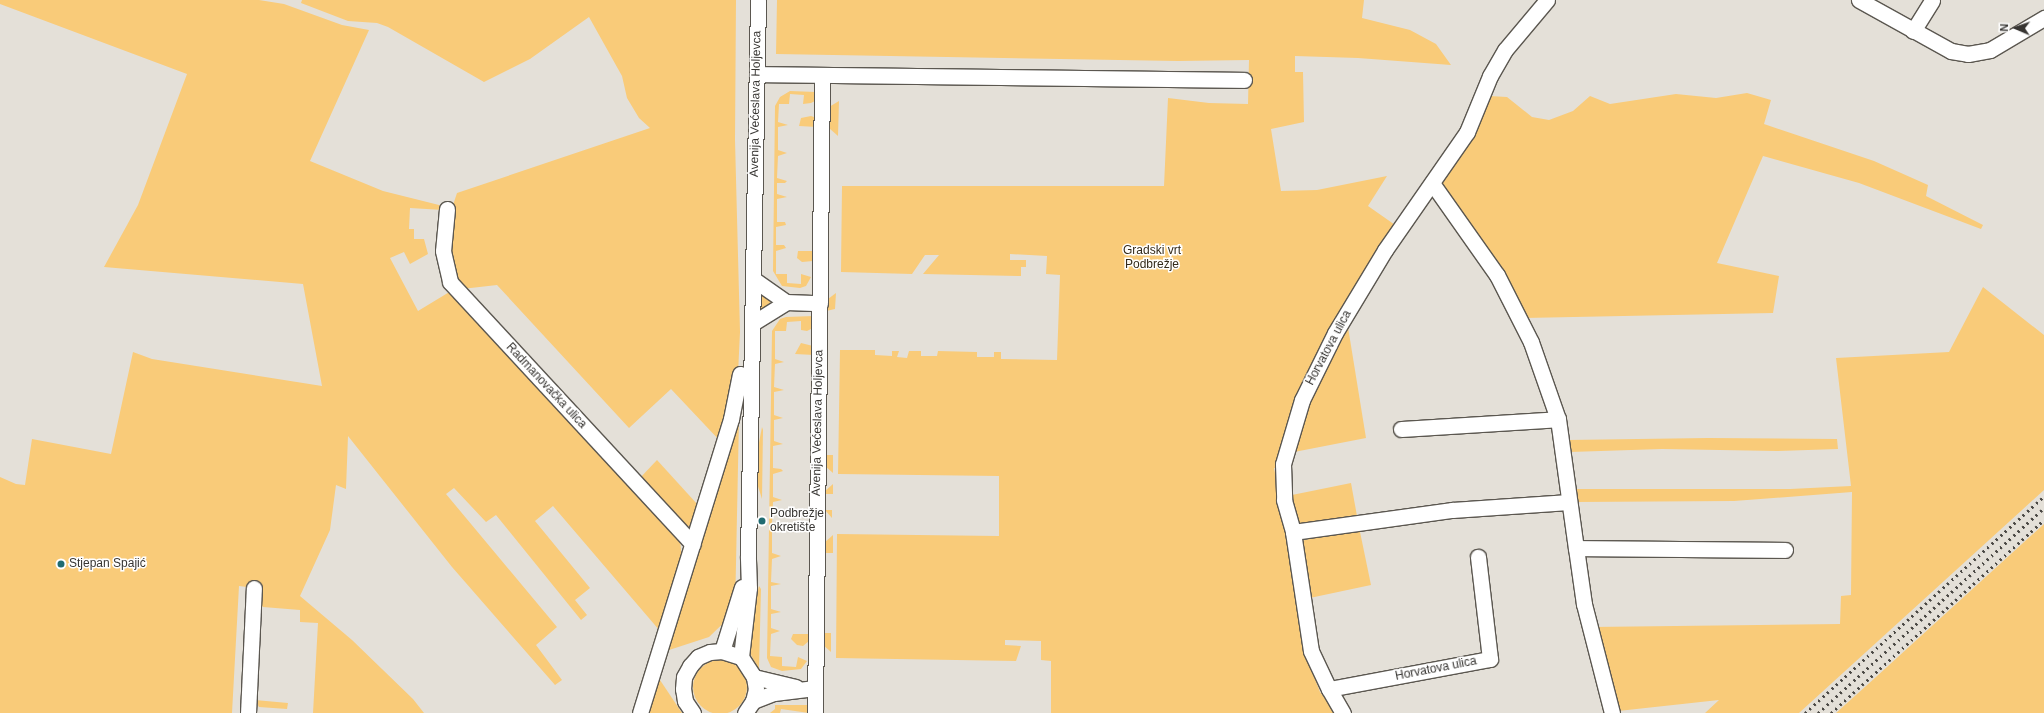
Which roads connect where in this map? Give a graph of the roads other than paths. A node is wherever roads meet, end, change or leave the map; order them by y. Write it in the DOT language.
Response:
graph roads {
  1 [pos="758,0"];
  2 [pos="1548,0"];
  3 [pos="1859,0"];
  4 [pos="1932,0"];
  5 [pos="2044,18"];
  6 [pos="1914,31"];
  7 [pos="757,74"];
  8 [pos="822,75"];
  9 [pos="1244,80"];
  10 [pos="1432,183"];
  11 [pos="447,209"];
  12 [pos="753,279"];
  13 [pos="786,302"];
  14 [pos="820,303"];
  15 [pos="753,323"];
  16 [pos="740,374"];
  17 [pos="1558,419"];
  18 [pos="1401,428"];
  19 [pos="1569,502"];
  20 [pos="1293,532"];
  21 [pos="693,544"];
  22 [pos="1576,548"];
  23 [pos="1786,550"];
  24 [pos="748,556"];
  25 [pos="1478,556"];
  26 [pos="254,588"];
  27 [pos="722,651"];
  28 [pos="741,657"];
  29 [pos="754,676"];
  30 [pos="808,688"];
  31 [pos="1329,689"];
  32 [pos="749,707"];
  33 [pos="248,713"];
  34 [pos="640,713"];
  35 [pos="693,713"];
  36 [pos="815,713"];
  37 [pos="1343,713"];
  38 [pos="1612,713"];
  1 -- 7 [label="street, Avenija Većeslava Holjevca"];
  2 -- 10 [label="street, Horvatova ulica"];
  3 -- 6 [label="street"];
  4 -- 6 [label="street"];
  5 -- 6 [label="street"];
  7 -- 8 [label="street"];
  7 -- 12 [label="street, Avenija Većeslava Holjevca"];
  8 -- 9 [label="street"];
  8 -- 14 [label="street, Avenija Većeslava Holjevca"];
  10 -- 17 [label="street"];
  10 -- 20 [label="street, Horvatova ulica"];
  11 -- 21 [label="street, Radmanovačka ulica"];
  12 -- 13 [label="street"];
  12 -- 15 [label="street, Avenija Većeslava Holjevca"];
  13 -- 14 [label="street"];
  13 -- 15 [label="street"];
  14 -- 30 [label="street, Avenija Većeslava Holjevca"];
  15 -- 24 [label="street, Avenija Većeslava Holjevca"];
  16 -- 21 [label="street"];
  17 -- 18 [label="street"];
  17 -- 19 [label="street"];
  19 -- 20 [label="street"];
  19 -- 22 [label="street"];
  20 -- 31 [label="street, Horvatova ulica"];
  21 -- 34 [label="street"];
  22 -- 23 [label="street"];
  22 -- 38 [label="street"];
  24 -- 27 [label="street, Avenija Većeslava Holjevca"];
  24 -- 28 [label="street, Avenija Većeslava Holjevca"];
  25 -- 31 [label="street, Horvatova ulica"];
  26 -- 33 [label="street"];
  27 -- 28 [label="street"];
  27 -- 35 [label="street"];
  28 -- 29 [label="street"];
  29 -- 30 [label="street"];
  29 -- 32 [label="street"];
  30 -- 32 [label="street"];
  30 -- 36 [label="street, Avenija Većeslava Holjevca"];
  31 -- 37 [label="street, Horvatova ulica"];
}
